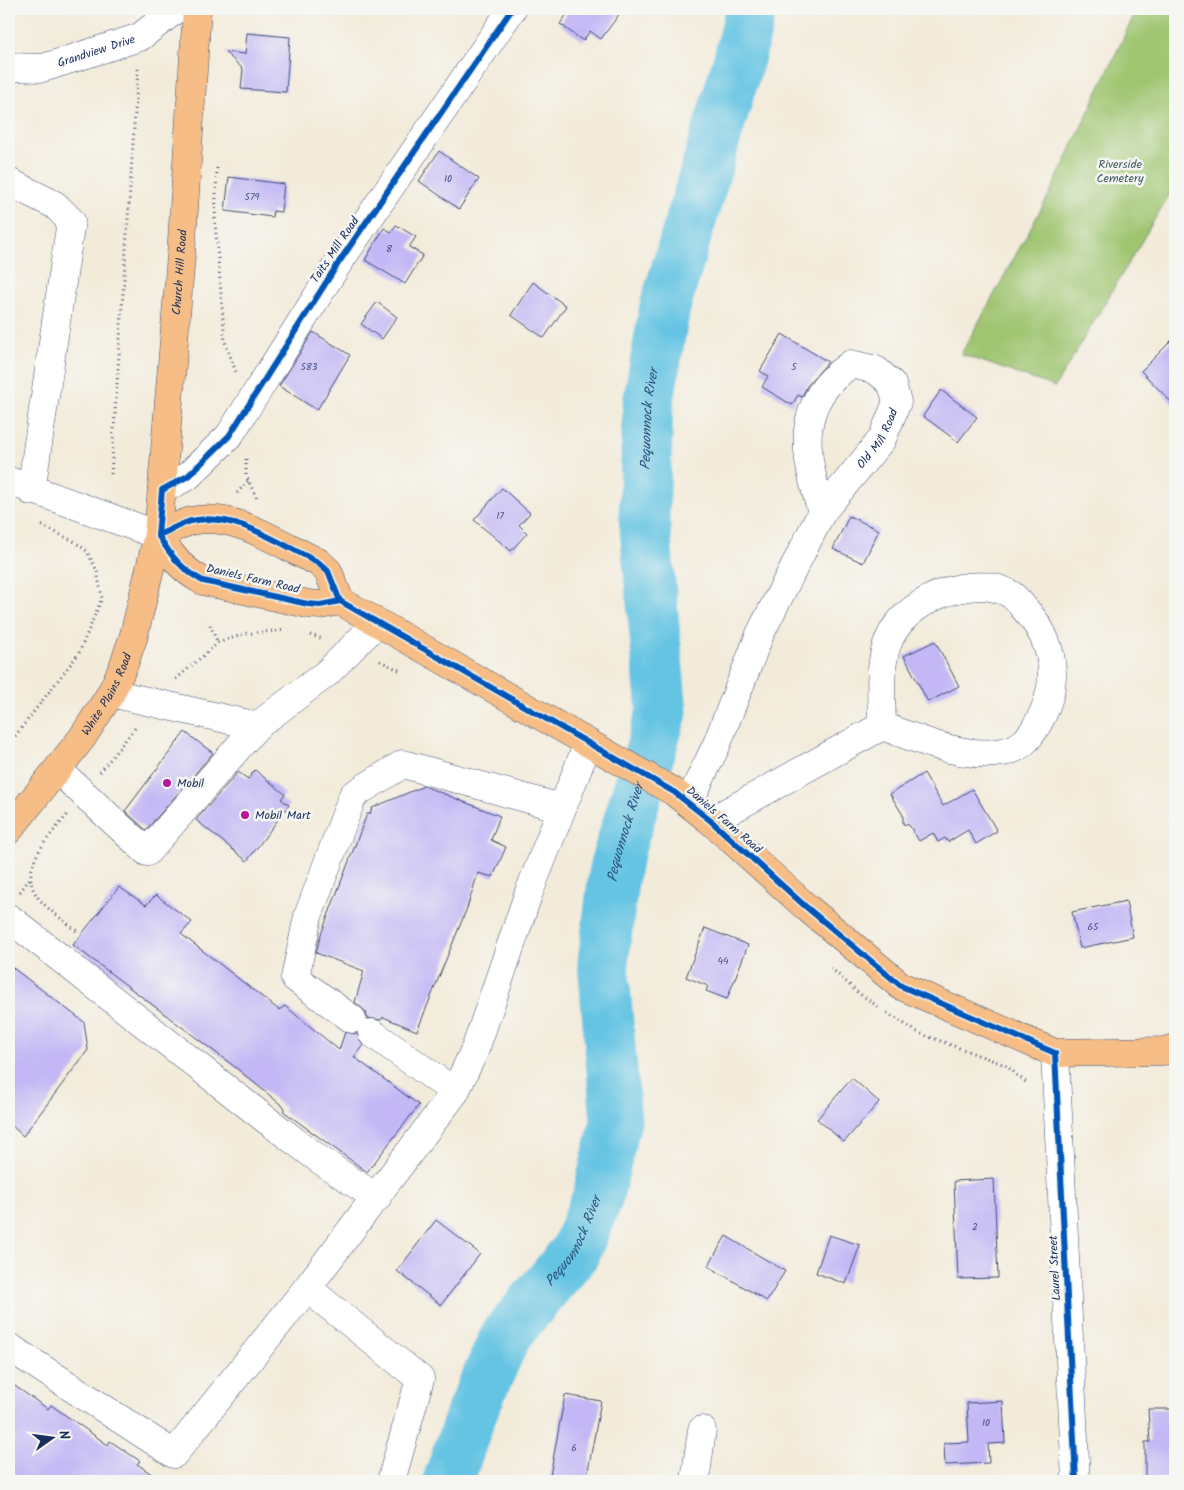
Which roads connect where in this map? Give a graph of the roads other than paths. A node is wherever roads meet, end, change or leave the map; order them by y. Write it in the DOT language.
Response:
graph roads {
  1 [pos="176,9"];
  2 [pos="197,9"];
  3 [pos="512,9"];
  4 [pos="9,66"];
  5 [pos="9,182"];
  6 [pos="20,486"];
  7 [pos="162,490"];
  8 [pos="822,512"];
  9 [pos="158,535"];
  10 [pos="340,602"];
  11 [pos="377,623"];
  12 [pos="111,693"];
  13 [pos="257,726"];
  14 [pos="882,726"];
  15 [pos="588,742"];
  16 [pos="58,770"];
  17 [pos="681,797"];
  18 [pos="561,808"];
  19 [pos="711,821"];
  20 [pos="9,830"];
  21 [pos="9,918"];
  22 [pos="1175,1048"];
  23 [pos="1056,1053"];
  24 [pos="455,1092"];
  25 [pos="376,1198"];
  26 [pos="307,1288"];
  27 [pos="9,1347"];
  28 [pos="702,1430"];
  29 [pos="391,1481"];
  30 [pos="695,1481"];
  31 [pos="1076,1481"];
  1 -- 4 [label="street, Grandview Drive"];
  2 -- 7 [label="main road, Church Hill Road"];
  3 -- 7 [label="street, Taits Mill Road"];
  5 -- 6 [label="street"];
  6 -- 9 [label="street"];
  7 -- 9 [label="main road, Church Hill Road"];
  8 -- 8 [label="street, Old Mill Road"];
  8 -- 17 [label="street, Old Mill Road"];
  9 -- 10 [label="main road, Daniels Farm Road"];
  9 -- 10 [label="main road"];
  9 -- 12 [label="main road, White Plains Road"];
  10 -- 11 [label="main road, Daniels Farm Road"];
  11 -- 13 [label="street"];
  11 -- 15 [label="main road, Daniels Farm Road"];
  12 -- 13 [label="street"];
  12 -- 16 [label="main road, White Plains Road"];
  13 -- 16 [label="street"];
  14 -- 14 [label="street"];
  14 -- 19 [label="street"];
  15 -- 17 [label="main road, Daniels Farm Road"];
  15 -- 18 [label="street"];
  16 -- 20 [label="main road, White Plains Road"];
  17 -- 19 [label="main road, Daniels Farm Road"];
  18 -- 24 [label="street"];
  18 -- 24 [label="street"];
  19 -- 23 [label="main road, Daniels Farm Road"];
  21 -- 25 [label="street"];
  22 -- 23 [label="main road, Daniels Farm Road"];
  23 -- 31 [label="street, Laurel Street"];
  24 -- 25 [label="street"];
  25 -- 26 [label="street"];
  26 -- 27 [label="street"];
  26 -- 29 [label="street"];
  28 -- 30 [label="street"];
}
